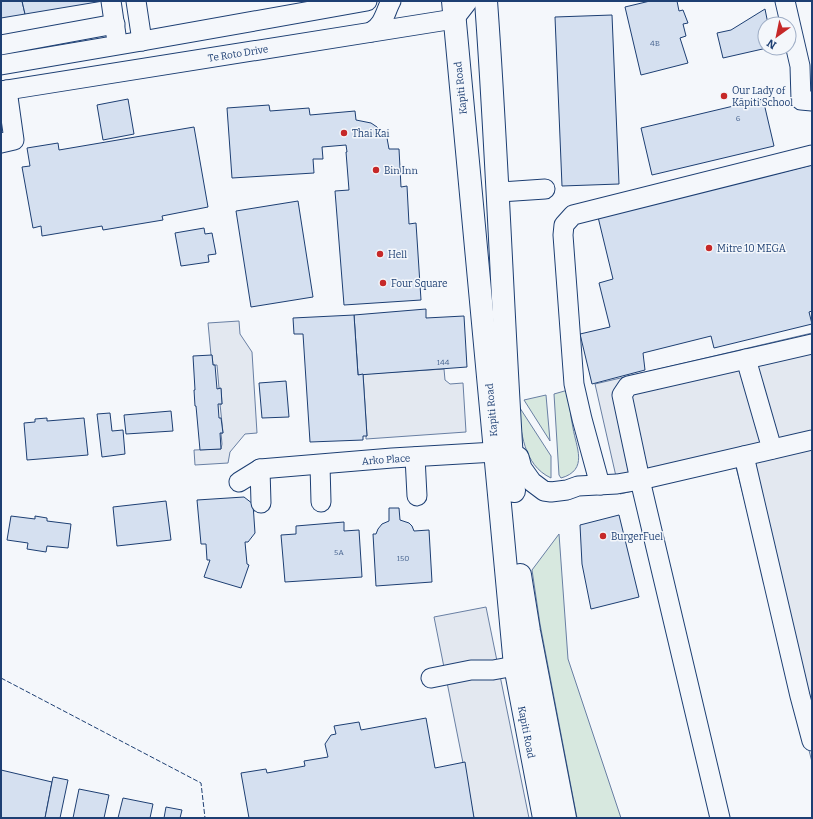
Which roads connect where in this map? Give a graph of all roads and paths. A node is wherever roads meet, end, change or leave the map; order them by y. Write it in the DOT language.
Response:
graph roads {
  1 [pos="111,1"];
  2 [pos="136,1"];
  3 [pos="367,1"];
  4 [pos="391,1"];
  5 [pos="467,1"];
  6 [pos="486,1"];
  7 [pos="785,1"];
  8 [pos="345,3"];
  9 [pos="453,10"];
  10 [pos="115,24"];
  11 [pos="372,32"];
  12 [pos="176,35"];
  13 [pos="142,41"];
  14 [pos="490,44"];
  15 [pos="1,45"];
  16 [pos="117,45"];
  17 [pos="181,62"];
  18 [pos="1,65"];
  19 [pos="4,90"];
  20 [pos="806,101"];
  21 [pos="1,143"];
  22 [pos="812,155"];
  23 [pos="545,189"];
  24 [pos="499,192"];
  25 [pos="812,344"];
  26 [pos="746,359"];
  27 [pos="812,440"];
  28 [pos="772,449"];
  29 [pos="503,452"];
  30 [pos="744,456"];
  31 [pos="415,457"];
  32 [pos="320,465"];
  33 [pos="260,469"];
  34 [pos="640,480"];
  35 [pos="239,482"];
  36 [pos="600,485"];
  37 [pos="417,496"];
  38 [pos="321,502"];
  39 [pos="260,503"];
  40 [pos="529,631"];
  41 [pos="515,666"];
  42 [pos="431,678"];
  43 [pos="812,741"];
  44 [pos="544,818"];
  45 [pos="565,818"];
  46 [pos="720,818"];
  1 -- 10 [label="street"];
  2 -- 13 [label="street"];
  3 -- 8 [label="street"];
  4 -- 11 [label="street"];
  5 -- 9 [label="street"];
  5 -- 14 [label="street"];
  6 -- 14 [label="main road, Kapiti Road"];
  7 -- 20 [label="street"];
  8 -- 12 [label="street"];
  9 -- 11 [label="street, Te Roto Drive"];
  9 -- 29 [label="main road, Kapiti Road"];
  10 -- 15 [label="street"];
  10 -- 16 [label="street"];
  11 -- 17 [label="street, Te Roto Drive"];
  12 -- 13 [label="street"];
  12 -- 17 [label="street"];
  13 -- 16 [label="street"];
  14 -- 24 [label="main road, Kapiti Road"];
  16 -- 18 [label="street"];
  17 -- 19 [label="street, Te Roto Drive"];
  19 -- 21 [label="street"];
  22 -- 36 [label="street"];
  23 -- 24 [label="street"];
  24 -- 29 [label="main road, Kapiti Road"];
  25 -- 26 [label="street"];
  26 -- 28 [label="street"];
  26 -- 34 [label="street"];
  27 -- 28 [label="street"];
  28 -- 30 [label="street"];
  29 -- 31 [label="street, Arko Place"];
  29 -- 36 [label="street"];
  29 -- 40 [label="main road, Kapiti Road"];
  29 -- 41 [label="main road, Kapiti Road"];
  30 -- 34 [label="street"];
  30 -- 43 [label="street"];
  31 -- 32 [label="street, Arko Place"];
  31 -- 37 [label="street"];
  32 -- 33 [label="street, Arko Place"];
  32 -- 38 [label="street"];
  33 -- 35 [label="street"];
  33 -- 39 [label="street"];
  34 -- 36 [label="street"];
  34 -- 46 [label="street"];
  40 -- 41 [label="main road"];
  40 -- 45 [label="main road, Kapiti Road"];
  41 -- 42 [label="street"];
  41 -- 44 [label="main road, Kapiti Road"];
}
